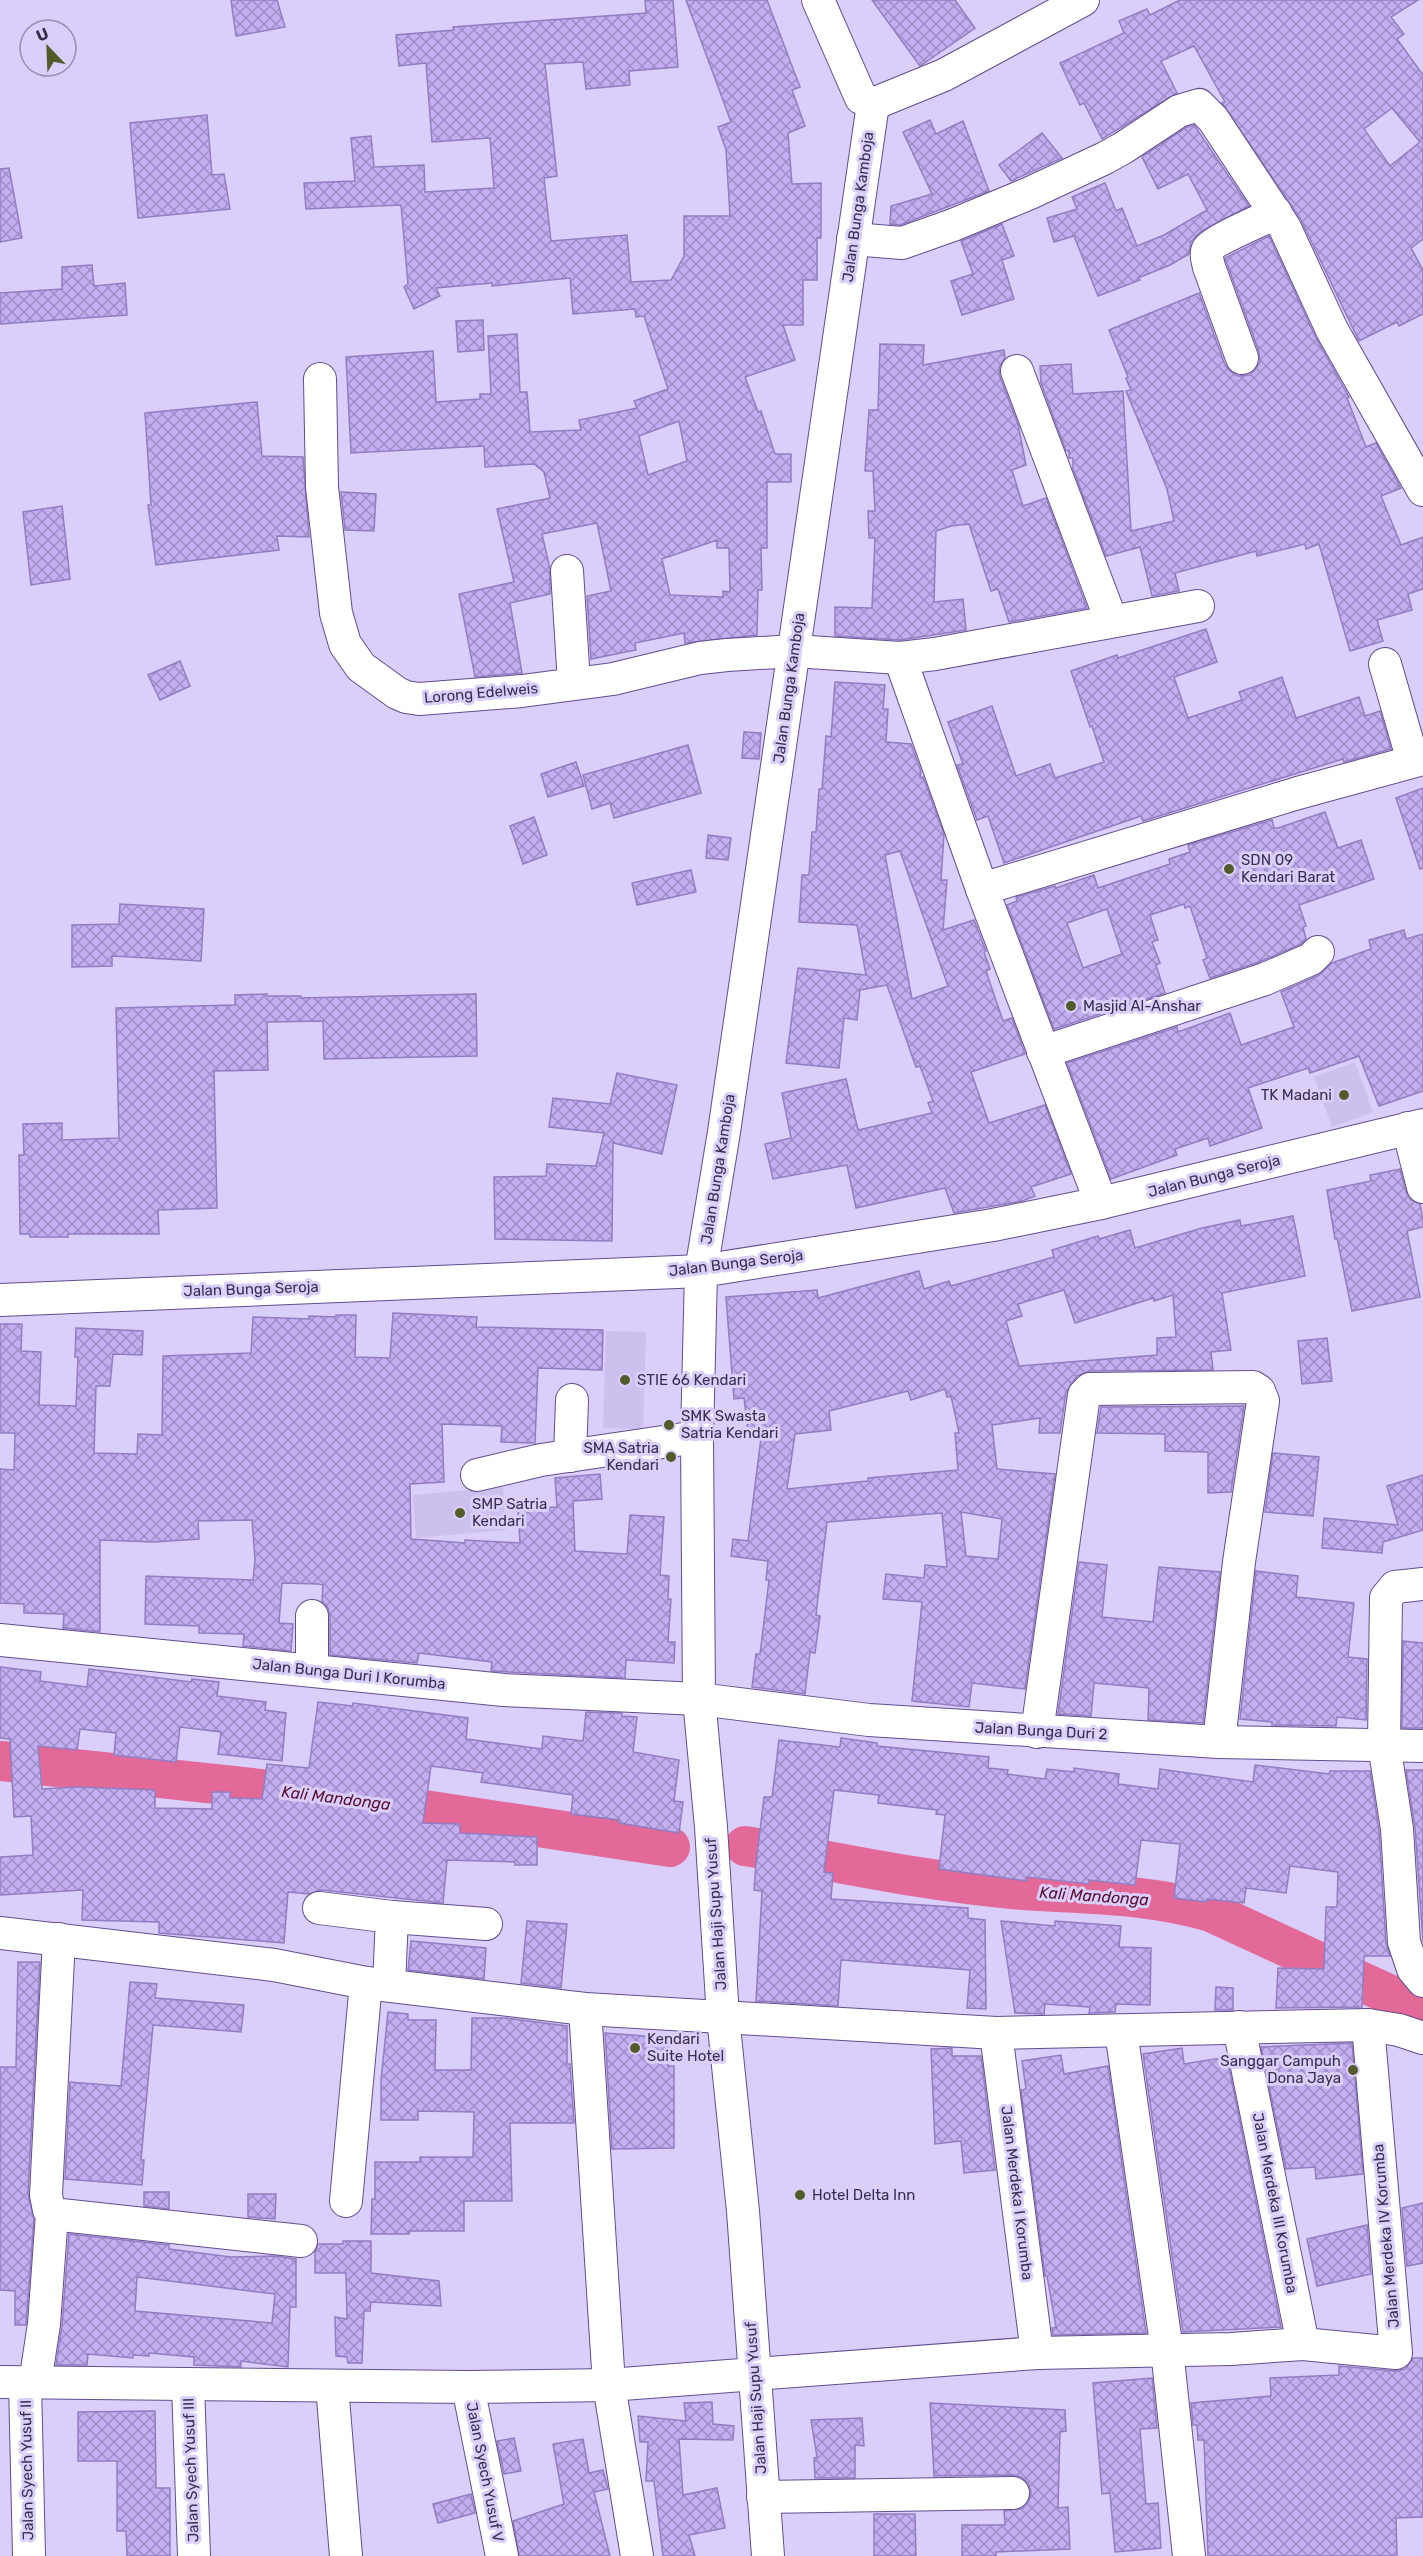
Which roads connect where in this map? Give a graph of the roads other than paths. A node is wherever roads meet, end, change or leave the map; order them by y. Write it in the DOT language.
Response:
graph roads {
  1 [pos="818,0"];
  2 [pos="1083,0"];
  3 [pos="873,105"];
  4 [pos="1276,213"];
  5 [pos="853,239"];
  6 [pos="1242,358"];
  7 [pos="1017,371"];
  8 [pos="320,379"];
  9 [pos="1423,490"];
  10 [pos="567,571"];
  11 [pos="1198,606"];
  12 [pos="1111,620"];
  13 [pos="794,651"];
  14 [pos="900,658"];
  15 [pos="1385,664"];
  16 [pos="574,683"];
  17 [pos="1418,760"];
  18 [pos="982,889"];
  19 [pos="1318,952"];
  20 [pos="1043,1052"];
  21 [pos="1416,1126"];
  22 [pos="1423,1187"];
  23 [pos="1101,1203"];
  24 [pos="701,1271"];
  25 [pos="0,1300"];
  26 [pos="572,1400"];
  27 [pos="697,1437"];
  28 [pos="570,1456"];
  29 [pos="477,1475"];
  30 [pos="1423,1584"];
  31 [pos="312,1616"];
  32 [pos="0,1640"];
  33 [pos="312,1670"];
  34 [pos="699,1699"];
  35 [pos="1037,1732"];
  36 [pos="1219,1742"];
  37 [pos="1384,1744"];
  38 [pos="1423,1746"];
  39 [pos="319,1908"];
  40 [pos="392,1917"];
  41 [pos="486,1924"];
  42 [pos="0,1933"];
  43 [pos="58,1939"];
  44 [pos="1423,1981"];
  45 [pos="378,1984"];
  46 [pos="585,2009"];
  47 [pos="723,2017"];
  48 [pos="1368,2025"];
  49 [pos="1239,2027"];
  50 [pos="1121,2031"];
  51 [pos="996,2033"];
  52 [pos="1423,2038"];
  53 [pos="346,2201"];
  54 [pos="52,2214"];
  55 [pos="301,2241"];
  56 [pos="1303,2344"];
  57 [pos="1167,2350"];
  58 [pos="1037,2353"];
  59 [pos="753,2373"];
  60 [pos="20,2383"];
  61 [pos="188,2385"];
  62 [pos="609,2385"];
  63 [pos="332,2386"];
  64 [pos="468,2387"];
  65 [pos="1013,2493"];
  66 [pos="763,2497"];
  67 [pos="29,2556"];
  68 [pos="194,2556"];
  69 [pos="346,2556"];
  70 [pos="502,2556"];
  71 [pos="637,2556"];
  72 [pos="768,2556"];
  73 [pos="1189,2556"];
  1 -- 3 [label="street"];
  2 -- 3 [label="street"];
  3 -- 5 [label="street, Jalan Bunga Kamboja"];
  4 -- 5 [label="street"];
  4 -- 6 [label="street"];
  4 -- 9 [label="street"];
  5 -- 13 [label="street, Jalan Bunga Kamboja"];
  7 -- 12 [label="street"];
  8 -- 16 [label="street, Lorong Edelweis"];
  10 -- 16 [label="street"];
  11 -- 12 [label="street, Lorong Edelweis"];
  12 -- 14 [label="street, Lorong Edelweis"];
  13 -- 14 [label="street, Lorong Edelweis"];
  13 -- 16 [label="street, Lorong Edelweis"];
  13 -- 24 [label="street, Jalan Bunga Kamboja"];
  14 -- 18 [label="street"];
  15 -- 17 [label="street"];
  17 -- 18 [label="street"];
  18 -- 20 [label="street"];
  19 -- 20 [label="street"];
  20 -- 23 [label="street"];
  21 -- 22 [label="street"];
  21 -- 23 [label="street, Jalan Bunga Seroja"];
  23 -- 24 [label="street, Jalan Bunga Seroja"];
  24 -- 25 [label="street, Jalan Bunga Seroja"];
  24 -- 27 [label="street, Jalan Haji Supu Yusuf"];
  26 -- 28 [label="street"];
  27 -- 28 [label="street"];
  27 -- 34 [label="street, Jalan Haji Supu Yusuf"];
  28 -- 29 [label="street"];
  30 -- 37 [label="street"];
  31 -- 33 [label="street"];
  32 -- 33 [label="street, Jalan Bunga Duri I Korumba"];
  33 -- 34 [label="street, Jalan Bunga Duri I Korumba"];
  34 -- 35 [label="street, Jalan Bunga Duri 2"];
  34 -- 47 [label="street, Jalan Haji Supu Yusuf"];
  35 -- 36 [label="street, Jalan Bunga Duri 2"];
  35 -- 36 [label="street"];
  36 -- 37 [label="street, Jalan Bunga Duri 2"];
  37 -- 38 [label="street, Jalan Bunga Duri 2"];
  37 -- 44 [label="street"];
  39 -- 40 [label="street"];
  40 -- 41 [label="street"];
  40 -- 45 [label="street"];
  42 -- 43 [label="street"];
  43 -- 45 [label="street"];
  43 -- 54 [label="street, Jalan Syech Yusuf II"];
  45 -- 46 [label="street"];
  45 -- 53 [label="street"];
  46 -- 47 [label="street"];
  46 -- 62 [label="street"];
  47 -- 51 [label="street"];
  47 -- 59 [label="street, Jalan Haji Supu Yusuf"];
  48 -- 49 [label="street"];
  48 -- 52 [label="street"];
  48 -- 56 [label="street, Jalan Merdeka IV Korumba"];
  49 -- 50 [label="street"];
  49 -- 56 [label="street, Jalan Merdeka III Korumba"];
  50 -- 51 [label="street"];
  50 -- 57 [label="street"];
  51 -- 58 [label="street, Jalan Merdeka I Korumba"];
  54 -- 55 [label="street"];
  54 -- 60 [label="street, Jalan Syech Yusuf II"];
  56 -- 57 [label="street"];
  57 -- 58 [label="street"];
  57 -- 73 [label="street"];
  58 -- 59 [label="street"];
  59 -- 62 [label="street"];
  59 -- 66 [label="street, Jalan Haji Supu Yusuf"];
  60 -- 61 [label="street"];
  60 -- 67 [label="street, Jalan Syech Yusuf II"];
  61 -- 63 [label="street"];
  61 -- 68 [label="street, Jalan Syech Yusuf III"];
  62 -- 64 [label="street"];
  62 -- 71 [label="street"];
  63 -- 64 [label="street"];
  63 -- 69 [label="street"];
  64 -- 70 [label="street, Jalan Syech Yusuf V"];
  65 -- 66 [label="street"];
  66 -- 72 [label="street, Jalan Haji Supu Yusuf"];
}
